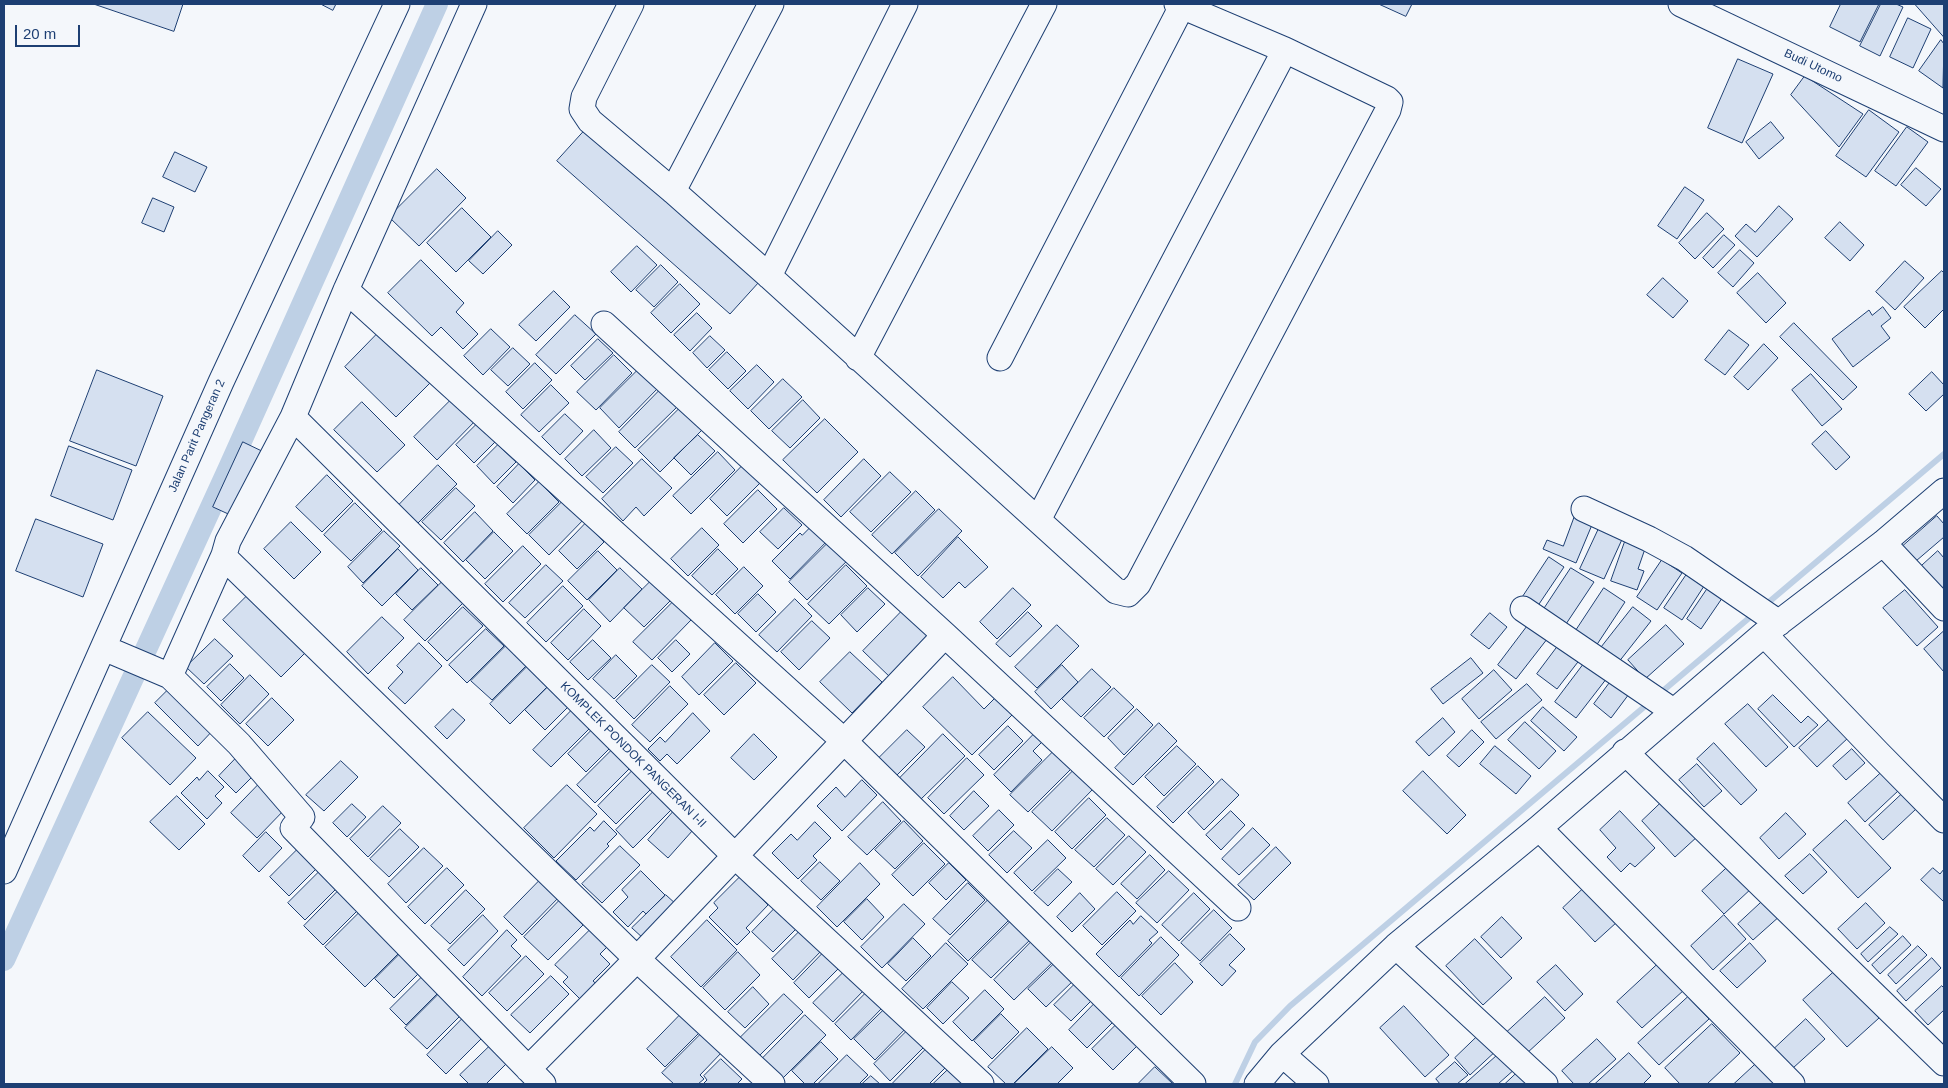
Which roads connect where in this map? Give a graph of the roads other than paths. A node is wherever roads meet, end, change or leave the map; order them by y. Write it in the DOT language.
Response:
graph roads {
  1 [pos="397,4"];
  2 [pos="474,4"];
  3 [pos="631,4"];
  4 [pos="771,4"];
  5 [pos="905,4"];
  6 [pos="1044,4"];
  7 [pos="1682,4"];
  8 [pos="1180,5"];
  9 [pos="1285,50"];
  10 [pos="1944,129"];
  11 [pos="673,191"];
  12 [pos="770,276"];
  13 [pos="346,290"];
  14 [pos="604,324"];
  15 [pos="858,358"];
  16 [pos="1000,358"];
  17 [pos="293,418"];
  18 [pos="1944,492"];
  19 [pos="1584,509"];
  20 [pos="1038,520"];
  21 [pos="1882,543"];
  22 [pos="224,555"];
  23 [pos="1944,608"];
  24 [pos="1523,609"];
  25 [pos="1771,624"];
  26 [pos="945,635"];
  27 [pos="109,650"];
  28 [pos="164,674"];
  29 [pos="1661,703"];
  30 [pos="844,741"];
  31 [pos="1625,752"];
  32 [pos="1944,820"];
  33 [pos="1539,828"];
  34 [pos="734,856"];
  35 [pos="4,871"];
  36 [pos="1238,908"];
  37 [pos="1396,946"];
  38 [pos="637,958"];
  39 [pos="1282,1054"];
  40 [pos="1944,1064"];
  41 [pos="535,1076"];
  42 [pos="772,1084"];
  43 [pos="981,1084"];
  44 [pos="1193,1084"];
  45 [pos="1257,1084"];
  46 [pos="1316,1084"];
  47 [pos="1545,1084"];
  48 [pos="1792,1084"];
  1 -- 27 [label="street, Jalan Parit Pangeran 2"];
  2 -- 13 [label="street"];
  3 -- 11 [label="street"];
  4 -- 11 [label="street"];
  5 -- 12 [label="street"];
  6 -- 15 [label="street"];
  7 -- 10 [label="street, Budi Utomo"];
  8 -- 9 [label="street"];
  8 -- 16 [label="street"];
  9 -- 20 [label="street"];
  9 -- 20 [label="street"];
  11 -- 12 [label="street"];
  12 -- 15 [label="street"];
  13 -- 17 [label="street"];
  13 -- 30 [label="street"];
  14 -- 26 [label="street"];
  15 -- 20 [label="street"];
  17 -- 22 [label="street"];
  17 -- 34 [label="street, KOMPLEK PONDOK PANGERAN I-II"];
  18 -- 21 [label="street"];
  19 -- 25 [label="street"];
  21 -- 23 [label="street"];
  21 -- 25 [label="street"];
  22 -- 28 [label="street"];
  22 -- 38 [label="street"];
  24 -- 29 [label="street"];
  25 -- 29 [label="street"];
  25 -- 32 [label="street"];
  26 -- 30 [label="street"];
  26 -- 36 [label="street"];
  27 -- 28 [label="street"];
  27 -- 35 [label="street, Jalan Parit Pangeran 2"];
  28 -- 41 [label="street"];
  29 -- 31 [label="street"];
  30 -- 34 [label="street"];
  30 -- 44 [label="street"];
  31 -- 33 [label="street"];
  31 -- 40 [label="street"];
  33 -- 37 [label="street"];
  33 -- 48 [label="street"];
  34 -- 38 [label="street"];
  34 -- 43 [label="street, KOMPLEK PONDOK PANGERAN I-II"];
  37 -- 39 [label="street"];
  37 -- 47 [label="street"];
  38 -- 41 [label="street"];
  38 -- 42 [label="street"];
  39 -- 45 [label="street"];
  39 -- 46 [label="street"];
}
